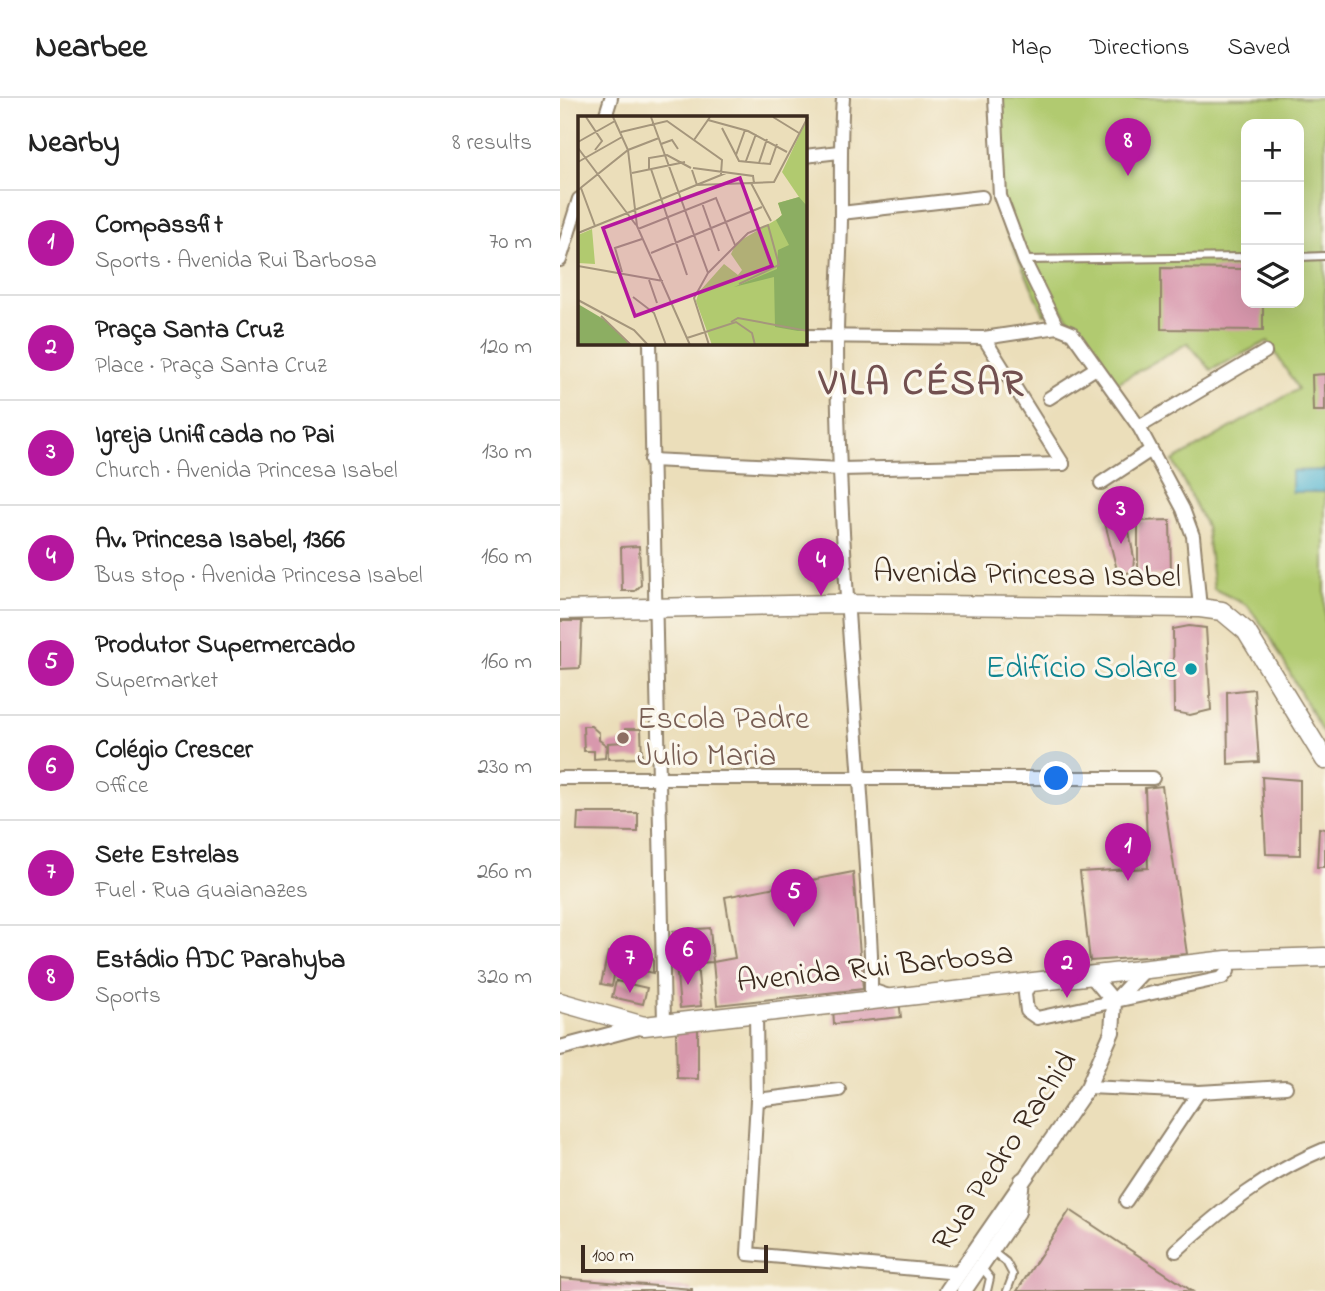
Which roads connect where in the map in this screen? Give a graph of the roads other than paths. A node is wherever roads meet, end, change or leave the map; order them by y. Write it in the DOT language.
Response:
graph roads {
  1 [pos="611,98"];
  2 [pos="843,98"];
  3 [pos="995,98"];
  4 [pos="605,116"];
  5 [pos="839,152"];
  6 [pos="807,156"];
  7 [pos="982,198"];
  8 [pos="578,202"];
  9 [pos="841,213"];
  10 [pos="1325,256"];
  11 [pos="1241,257"];
  12 [pos="1304,257"];
  13 [pos="560,260"];
  14 [pos="1024,260"];
  15 [pos="1057,327"];
  16 [pos="807,336"];
  17 [pos="837,337"];
  18 [pos="984,338"];
  19 [pos="650,346"];
  20 [pos="1265,352"];
  21 [pos="1096,368"];
  22 [pos="1049,398"];
  23 [pos="1139,427"];
  24 [pos="1152,450"];
  25 [pos="651,460"];
  26 [pos="841,469"];
  27 [pos="1101,483"];
  28 [pos="849,605"];
  29 [pos="654,607"];
  30 [pos="1200,608"];
  31 [pos="560,610"];
  32 [pos="1325,760"];
  33 [pos="560,778"];
  34 [pos="1153,778"];
  35 [pos="659,779"];
  36 [pos="862,780"];
  37 [pos="1325,957"];
  38 [pos="1227,960"];
  39 [pos="1142,972"];
  40 [pos="1092,976"];
  41 [pos="1031,981"];
  42 [pos="889,996"];
  43 [pos="560,1002"];
  44 [pos="1114,1002"];
  45 [pos="756,1012"];
  46 [pos="664,1023"];
  47 [pos="643,1026"];
  48 [pos="560,1048"];
  49 [pos="1088,1087"];
  50 [pos="1286,1087"];
  51 [pos="839,1090"];
  52 [pos="1199,1092"];
  53 [pos="757,1100"];
  54 [pos="1325,1149"];
  55 [pos="1022,1180"];
  56 [pos="1126,1201"];
  57 [pos="992,1251"];
  58 [pos="1176,1251"];
  59 [pos="981,1267"];
  60 [pos="959,1273"];
  61 [pos="947,1291"];
  62 [pos="964,1291"];
  63 [pos="987,1291"];
  64 [pos="1007,1291"];
  1 -- 4 [label="street"];
  2 -- 5 [label="street"];
  3 -- 14 [label="street"];
  5 -- 6 [label="street"];
  5 -- 9 [label="street"];
  7 -- 9 [label="street"];
  8 -- 13 [label="street"];
  9 -- 17 [label="street"];
  10 -- 12 [label="lane"];
  11 -- 14 [label="lane"];
  14 -- 15 [label="street"];
  15 -- 18 [label="street"];
  15 -- 21 [label="street"];
  16 -- 17 [label="street"];
  17 -- 18 [label="street"];
  17 -- 26 [label="street"];
  18 -- 26 [label="street"];
  19 -- 25 [label="street"];
  20 -- 23 [label="street"];
  21 -- 22 [label="street"];
  21 -- 23 [label="street"];
  23 -- 24 [label="street"];
  24 -- 27 [label="street"];
  24 -- 30 [label="street"];
  25 -- 26 [label="street"];
  25 -- 29 [label="street"];
  26 -- 28 [label="street"];
  28 -- 29 [label="main road, Avenida Princesa Isabel"];
  28 -- 30 [label="main road, Avenida Princesa Isabel"];
  28 -- 36 [label="street"];
  29 -- 31 [label="main road, Avenida Princesa Isabel"];
  29 -- 35 [label="street"];
  30 -- 32 [label="main road, Avenida Princesa Isabel"];
  33 -- 35 [label="street"];
  34 -- 36 [label="street"];
  35 -- 36 [label="street"];
  35 -- 46 [label="street"];
  36 -- 42 [label="street"];
  37 -- 38 [label="main road, Avenida Rui Barbosa"];
  38 -- 39 [label="main road, Avenida Rui Barbosa"];
  38 -- 44 [label="street"];
  39 -- 40 [label="main road, Avenida Rui Barbosa"];
  39 -- 44 [label="street"];
  40 -- 41 [label="main road, Avenida Rui Barbosa"];
  40 -- 44 [label="street"];
  41 -- 42 [label="main road, Avenida Rui Barbosa"];
  41 -- 44 [label="street"];
  42 -- 45 [label="main road, Avenida Rui Barbosa"];
  43 -- 47 [label="main road"];
  44 -- 49 [label="street, Rua Pedro Rachid"];
  45 -- 46 [label="main road, Avenida Rui Barbosa"];
  45 -- 53 [label="street"];
  46 -- 47 [label="main road, Avenida Rui Barbosa"];
  47 -- 48 [label="street, Avenida Rui Barbosa"];
  49 -- 52 [label="street"];
  49 -- 55 [label="street, Rua Pedro Rachid"];
  50 -- 52 [label="street"];
  51 -- 53 [label="street"];
  52 -- 56 [label="street"];
  53 -- 60 [label="street"];
  54 -- 58 [label="street"];
  55 -- 57 [label="street"];
  55 -- 60 [label="street, Rua Pedro Rachid"];
  57 -- 59 [label="street"];
  57 -- 64 [label="lane"];
  59 -- 62 [label="street"];
  59 -- 63 [label="lane"];
  60 -- 61 [label="street, Rua Pedro Rachid"];
}
